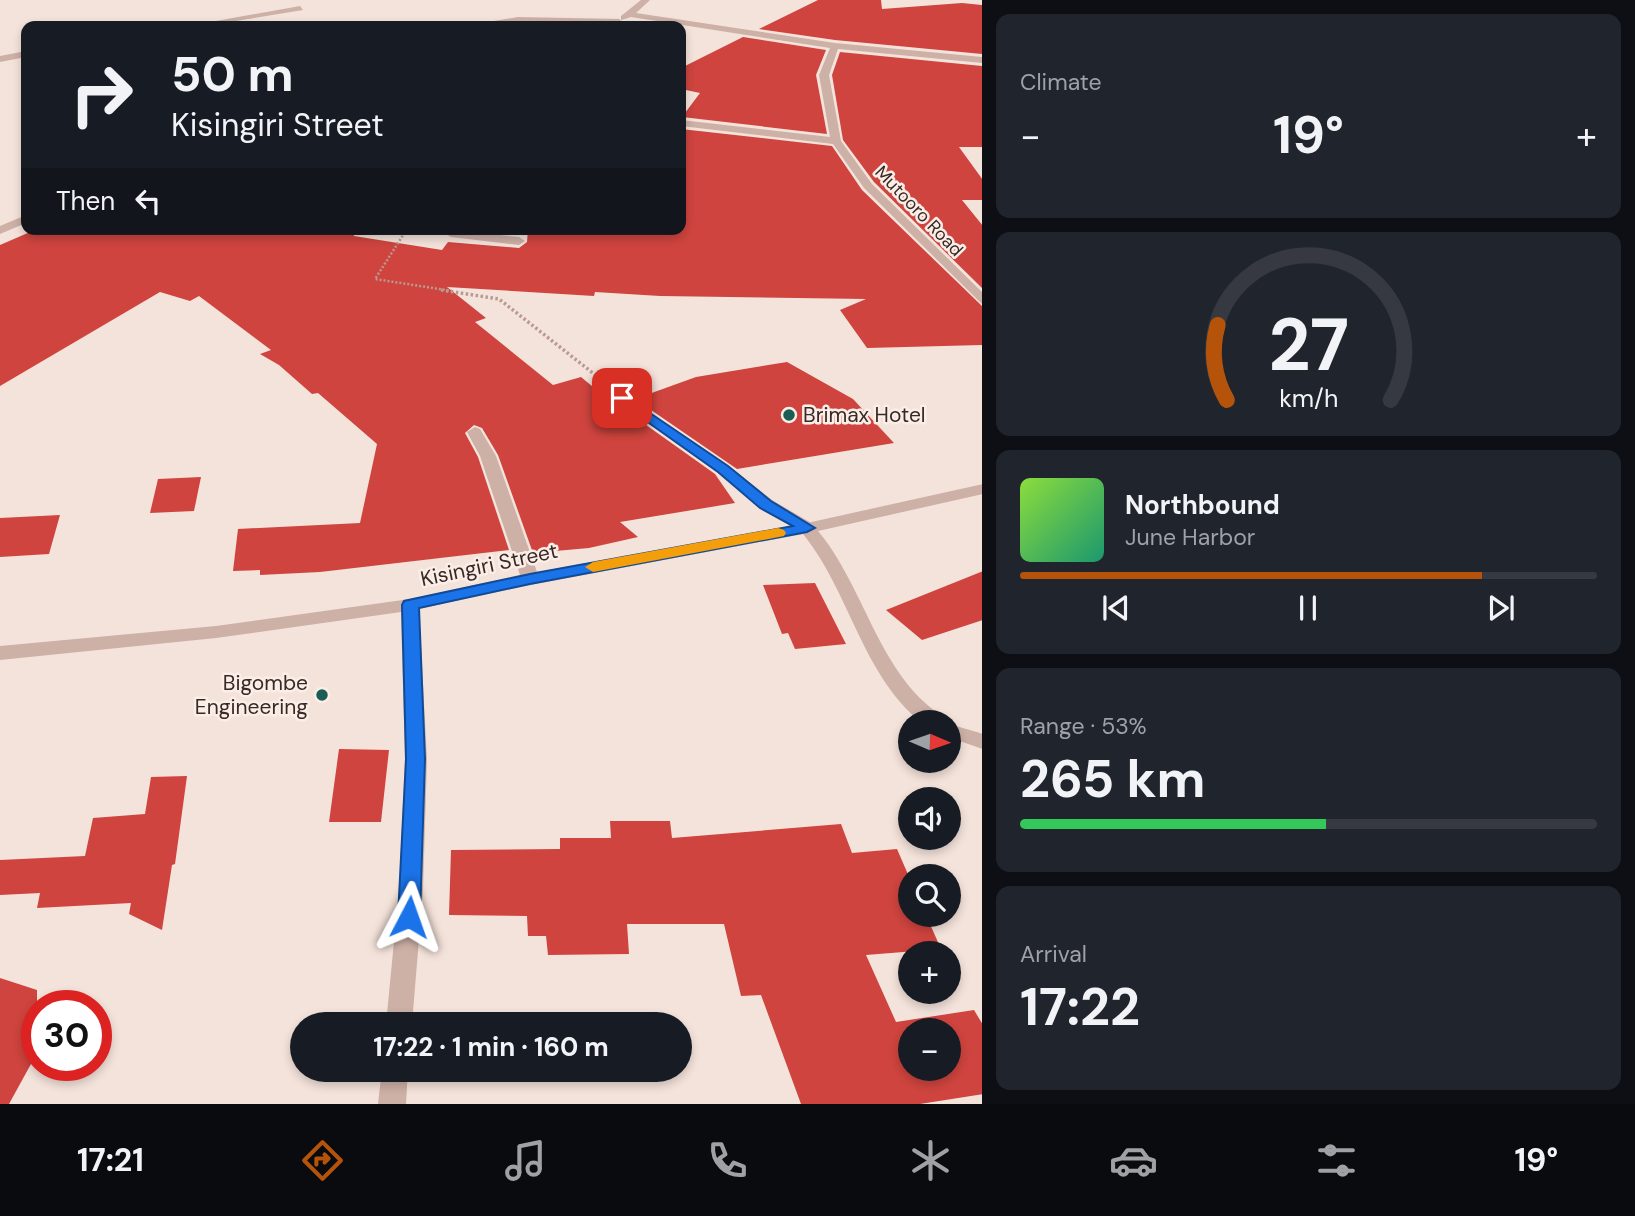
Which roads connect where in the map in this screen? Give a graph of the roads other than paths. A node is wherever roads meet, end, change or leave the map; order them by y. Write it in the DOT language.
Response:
graph roads {
  1 [pos="646,0"];
  2 [pos="300,8"];
  3 [pos="629,13"];
  4 [pos="222,21"];
  5 [pos="503,21"];
  6 [pos="557,21"];
  7 [pos="620,21"];
  8 [pos="679,21"];
  9 [pos="686,22"];
  10 [pos="835,46"];
  11 [pos="21,55"];
  12 [pos="0,59"];
  13 [pos="982,60"];
  14 [pos="686,124"];
  15 [pos="836,141"];
  16 [pos="21,221"];
  17 [pos="0,230"];
  18 [pos="468,235"];
  19 [pos="519,241"];
  20 [pos="982,301"];
  21 [pos="622,398"];
  22 [pos="475,432"];
  23 [pos="982,489"];
  24 [pos="807,528"];
  25 [pos="530,579"];
  26 [pos="410,605"];
  27 [pos="0,653"];
  28 [pos="916,710"];
  29 [pos="961,734"];
  30 [pos="982,742"];
  31 [pos="400,1012"];
  32 [pos="394,1082"];
  33 [pos="392,1104"];
  1 -- 3 [label="street"];
  2 -- 4 [label="street"];
  3 -- 7 [label="street"];
  3 -- 8 [label="street"];
  5 -- 6 [label="street"];
  9 -- 10 [label="street"];
  10 -- 13 [label="street"];
  10 -- 15 [label="street"];
  11 -- 12 [label="street"];
  14 -- 15 [label="street"];
  15 -- 20 [label="street, Mutooro Road"];
  16 -- 17 [label="street"];
  18 -- 19 [label="street"];
  21 -- 24 [label="street"];
  22 -- 25 [label="street"];
  23 -- 24 [label="street, Kisingiri Street"];
  24 -- 25 [label="street, Kisingiri Street"];
  24 -- 28 [label="street"];
  25 -- 26 [label="street, Kisingiri Street"];
  26 -- 27 [label="street, Kisingiri Street"];
  26 -- 31 [label="street"];
  29 -- 30 [label="street"];
  32 -- 33 [label="street"];
}
